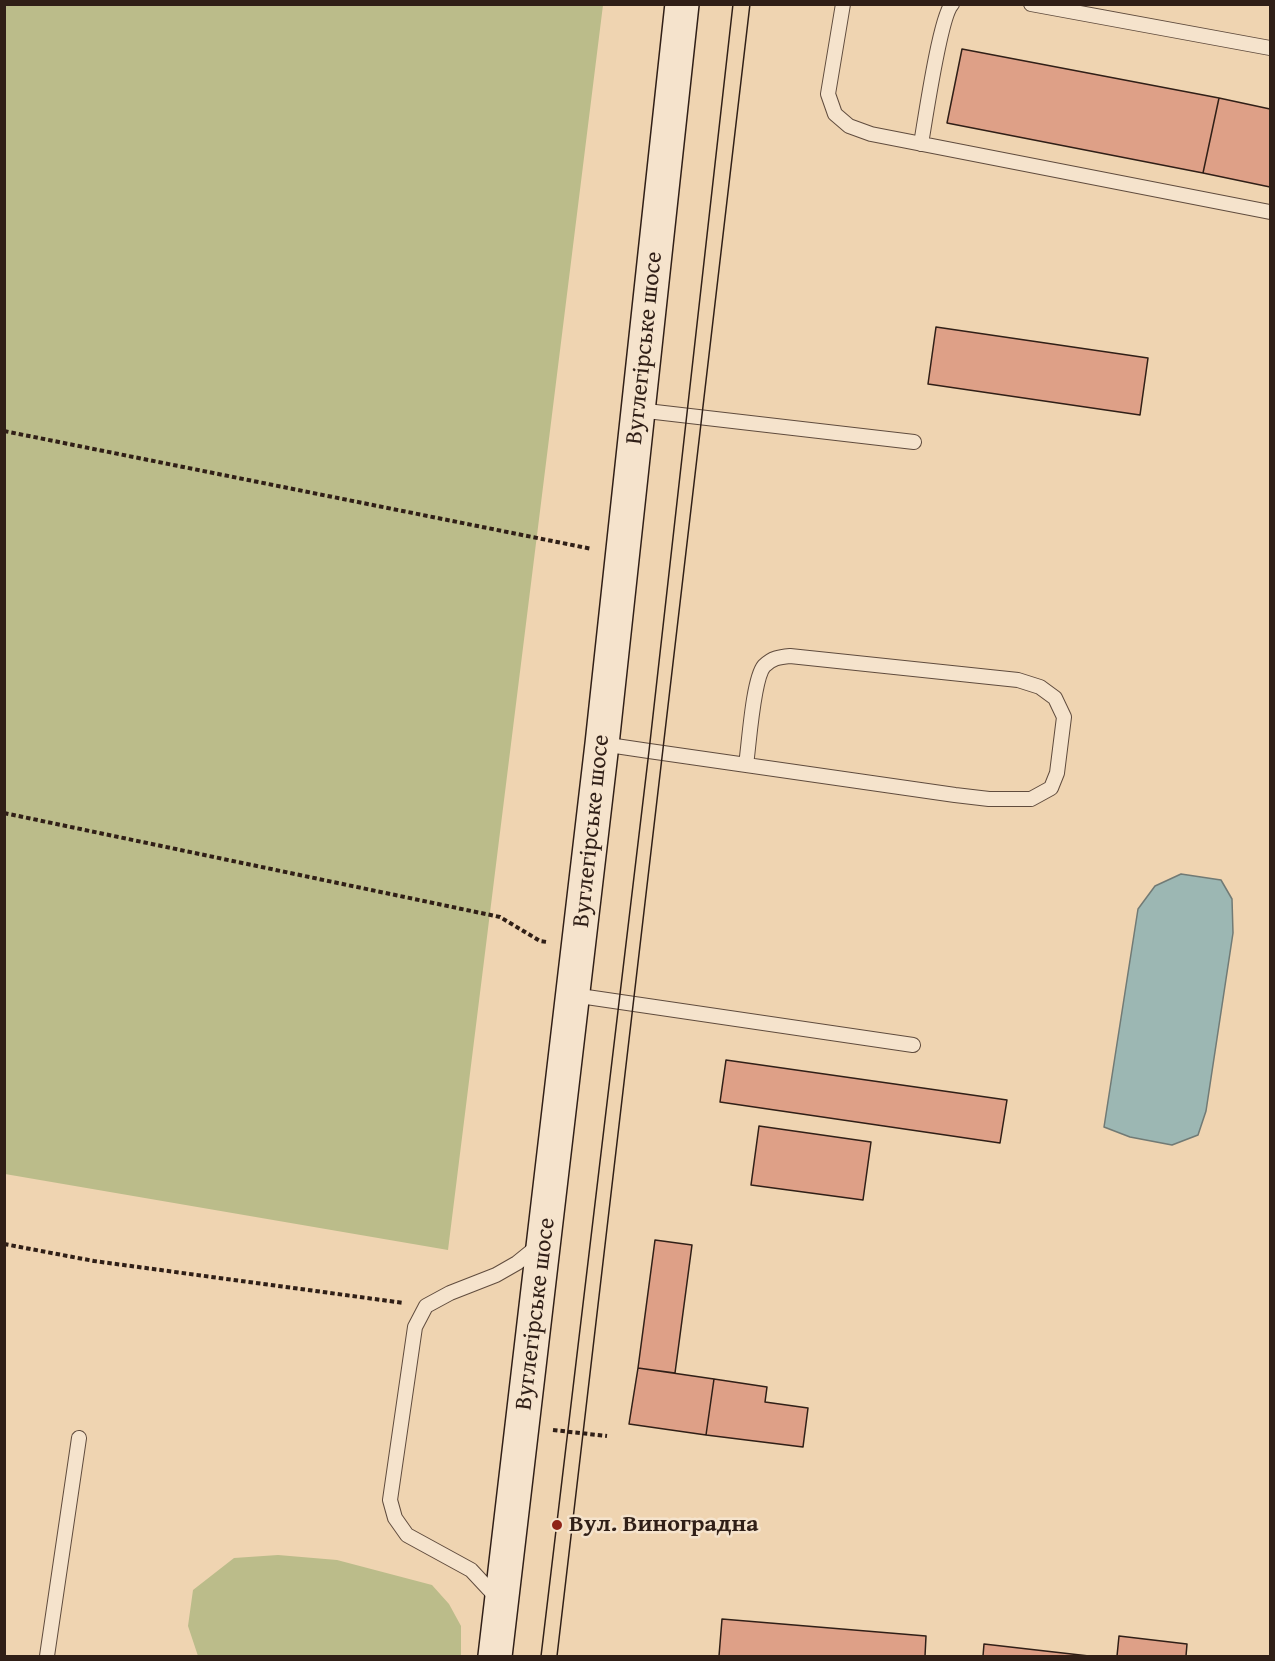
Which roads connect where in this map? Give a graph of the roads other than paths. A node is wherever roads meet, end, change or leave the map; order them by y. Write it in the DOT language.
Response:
graph roads {
  1 [pos="682,4"];
  2 [pos="843,4"];
  3 [pos="952,4"];
  4 [pos="1031,4"];
  5 [pos="1270,48"];
  6 [pos="921,144"];
  7 [pos="1270,212"];
  8 [pos="638,410"];
  9 [pos="914,442"];
  10 [pos="602,744"];
  11 [pos="747,765"];
  12 [pos="573,995"];
  13 [pos="913,1045"];
  14 [pos="544,1241"];
  15 [pos="79,1438"];
  16 [pos="501,1603"];
  17 [pos="47,1656"];
  18 [pos="495,1656"];
  1 -- 8 [label="street, Вуглегірське шосе"];
  2 -- 6 [label="lane"];
  3 -- 6 [label="lane"];
  4 -- 5 [label="lane"];
  6 -- 7 [label="lane"];
  8 -- 9 [label="lane"];
  8 -- 10 [label="street, Вуглегірське шосе"];
  10 -- 11 [label="lane"];
  10 -- 12 [label="street, Вуглегірське шосе"];
  11 -- 11 [label="lane"];
  12 -- 13 [label="lane"];
  12 -- 14 [label="street, Вуглегірське шосе"];
  14 -- 16 [label="street, Вуглегірське шосе"];
  14 -- 16 [label="lane"];
  15 -- 17 [label="lane"];
  16 -- 18 [label="street, Вуглегірське шосе"];
}
